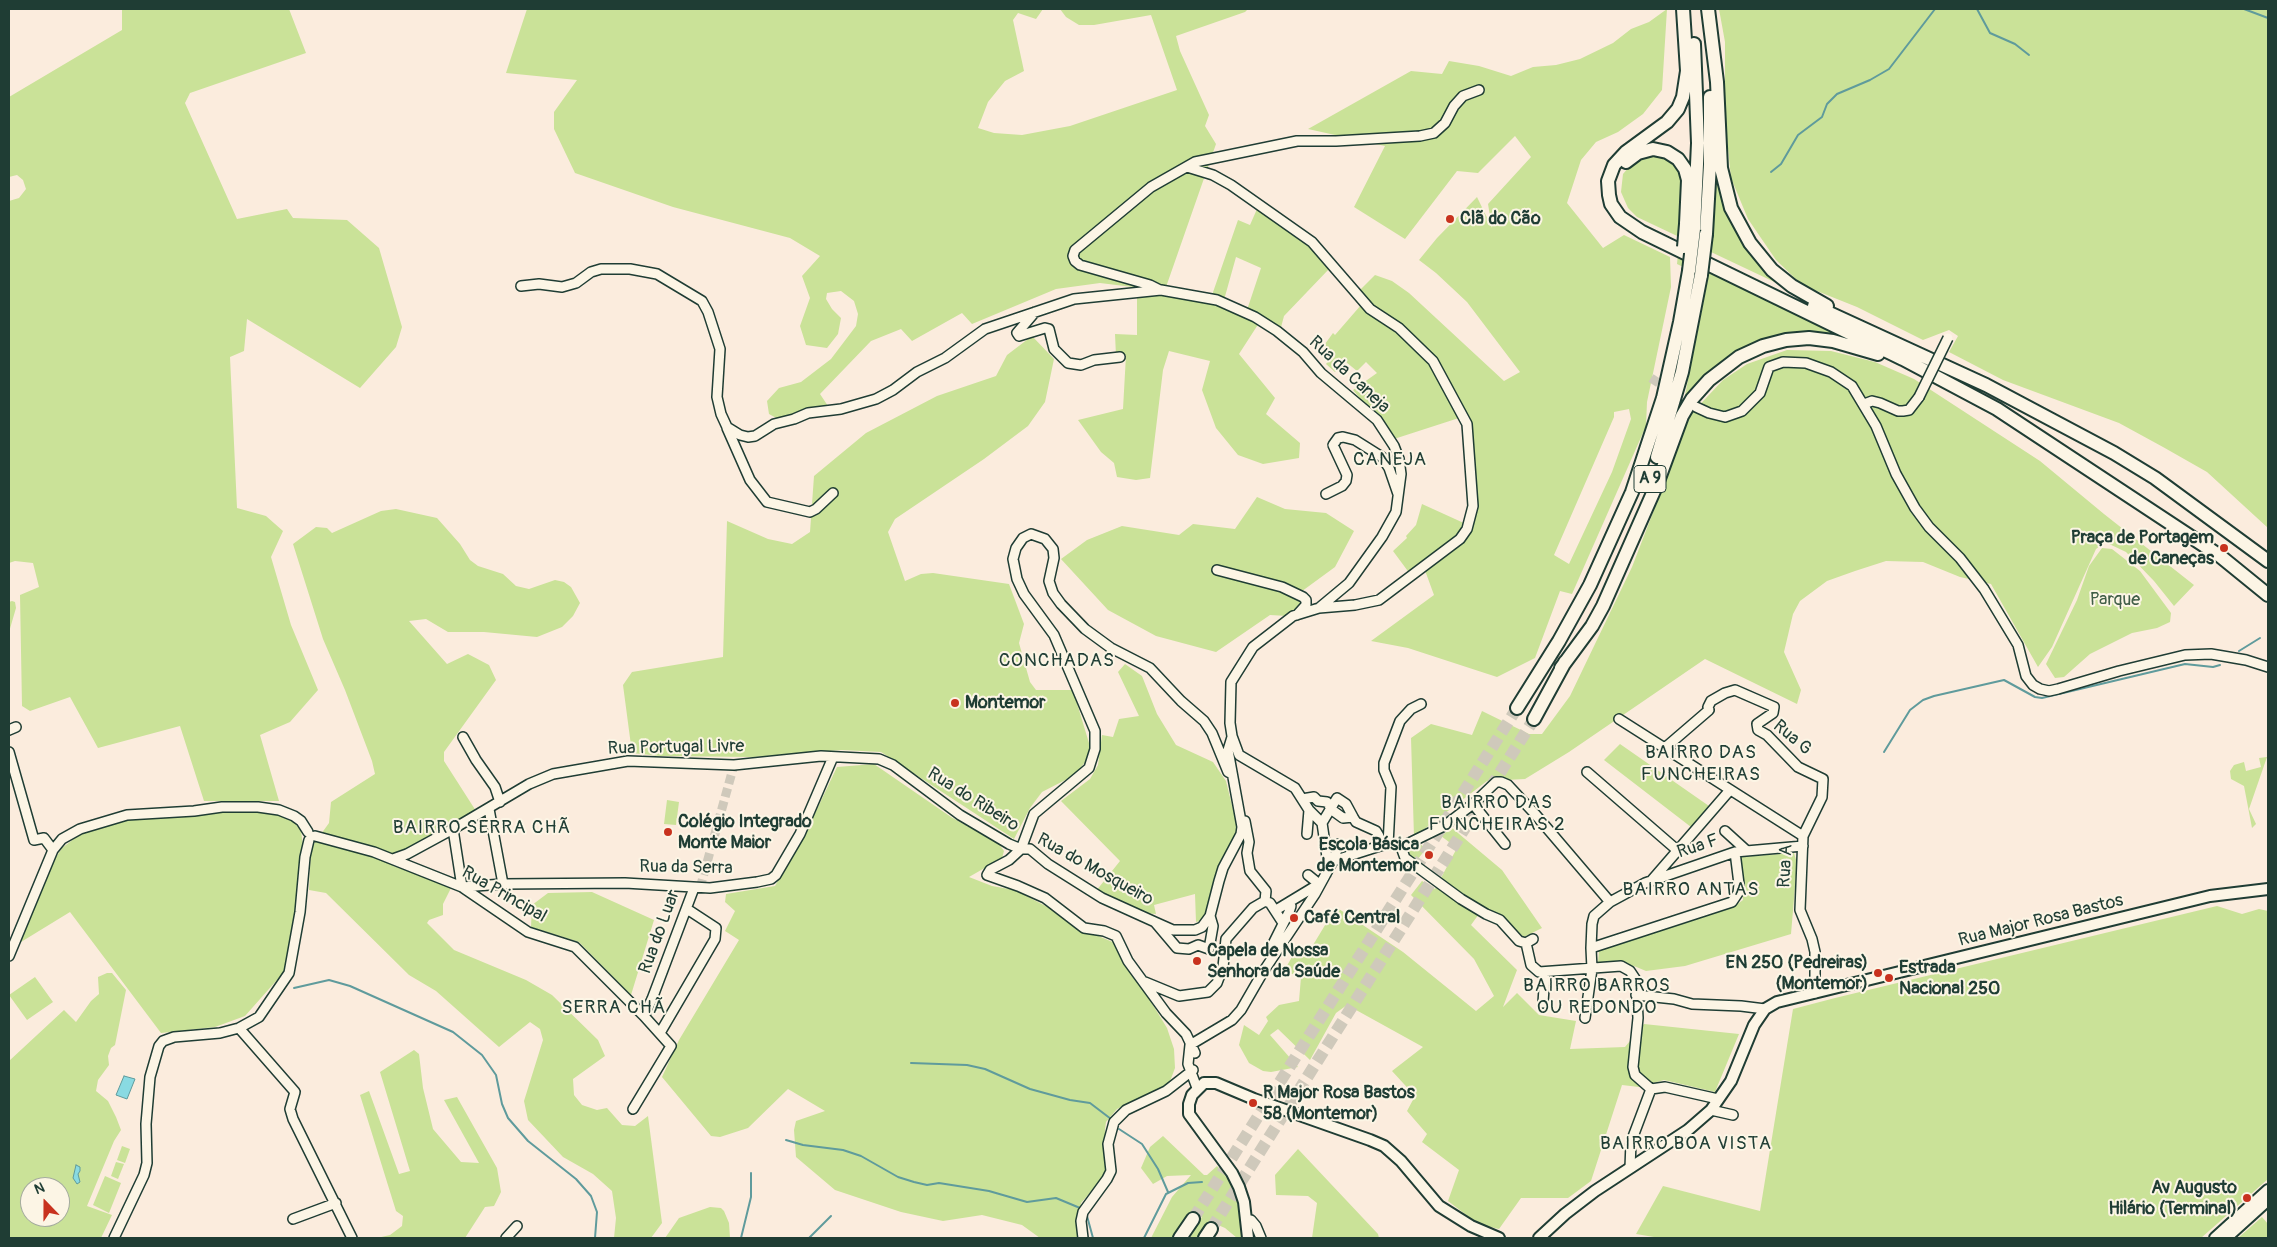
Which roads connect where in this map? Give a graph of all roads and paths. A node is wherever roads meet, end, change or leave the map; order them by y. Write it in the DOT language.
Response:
graph roads {
  1 [pos="1683,9"];
  2 [pos="1690,9"];
  3 [pos="1703,9"];
  4 [pos="1708,9"];
  5 [pos="1480,90"];
  6 [pos="1187,167"];
  7 [pos="1695,229"];
  8 [pos="1691,271"];
  9 [pos="520,286"];
  10 [pos="1161,290"];
  11 [pos="1035,312"];
  12 [pos="1948,338"];
  13 [pos="1904,347"];
  14 [pos="1120,357"];
  15 [pos="1918,367"];
  16 [pos="1864,404"];
  17 [pos="1696,407"];
  18 [pos="727,427"];
  19 [pos="833,493"];
  20 [pos="1326,494"];
  21 [pos="1399,499"];
  22 [pos="2268,561"];
  23 [pos="1217,570"];
  24 [pos="2268,596"];
  25 [pos="1319,608"];
  26 [pos="1297,615"];
  27 [pos="2268,667"];
  28 [pos="1561,668"];
  29 [pos="1421,704"];
  30 [pos="1517,708"];
  31 [pos="1619,718"];
  32 [pos="1534,719"];
  33 [pos="1232,736"];
  34 [pos="463,737"];
  35 [pos="1666,747"];
  36 [pos="9,752"];
  37 [pos="833,757"];
  38 [pos="1587,772"];
  39 [pos="1232,774"];
  40 [pos="1730,790"];
  41 [pos="1302,799"];
  42 [pos="500,802"];
  43 [pos="1473,804"];
  44 [pos="1331,807"];
  45 [pos="489,809"];
  46 [pos="1309,810"];
  47 [pos="1354,817"];
  48 [pos="1241,818"];
  49 [pos="1322,823"];
  50 [pos="453,829"];
  51 [pos="1725,831"];
  52 [pos="1307,834"];
  53 [pos="311,836"];
  54 [pos="1803,836"];
  55 [pos="1339,844"];
  56 [pos="1505,844"];
  57 [pos="1384,845"];
  58 [pos="1803,846"];
  59 [pos="1401,847"];
  60 [pos="1325,848"];
  61 [pos="1021,849"];
  62 [pos="53,850"];
  63 [pos="1676,850"];
  64 [pos="1747,851"];
  65 [pos="1735,852"];
  66 [pos="393,859"];
  67 [pos="1333,861"];
  68 [pos="1308,874"];
  69 [pos="1326,874"];
  70 [pos="1652,880"];
  71 [pos="503,884"];
  72 [pos="1319,884"];
  73 [pos="462,887"];
  74 [pos="697,888"];
  75 [pos="2268,889"];
  76 [pos="1265,901"];
  77 [pos="1610,902"];
  78 [pos="1289,903"];
  79 [pos="687,909"];
  80 [pos="1276,910"];
  81 [pos="1210,916"];
  82 [pos="1155,922"];
  83 [pos="1283,923"];
  84 [pos="1592,948"];
  85 [pos="1277,951"];
  86 [pos="9,956"];
  87 [pos="1592,968"];
  88 [pos="1545,973"];
  89 [pos="1142,981"];
  90 [pos="1816,992"];
  91 [pos="1636,996"];
  92 [pos="1543,1003"];
  93 [pos="1765,1009"];
  94 [pos="644,1016"];
  95 [pos="1585,1018"];
  96 [pos="239,1028"];
  97 [pos="660,1033"];
  98 [pos="1193,1048"];
  99 [pos="1193,1069"];
  100 [pos="1200,1086"];
  101 [pos="1651,1089"];
  102 [pos="1718,1099"];
  103 [pos="633,1109"];
  104 [pos="1711,1110"];
  105 [pos="1733,1115"];
  106 [pos="1630,1168"];
  107 [pos="2268,1190"];
  108 [pos="2268,1200"];
  109 [pos="336,1203"];
  110 [pos="293,1219"];
  111 [pos="1193,1219"];
  112 [pos="1247,1220"];
  113 [pos="517,1226"];
  114 [pos="510,1237"];
  115 [pos="114,1238"];
  116 [pos="352,1238"];
  117 [pos="1083,1238"];
  118 [pos="1180,1238"];
  119 [pos="1248,1238"];
  120 [pos="1261,1238"];
  121 [pos="1499,1238"];
  122 [pos="1539,1238"];
  123 [pos="2215,1238"];
  124 [pos="2226,1238"];
  1 -- 15 [label="highway"];
  2 -- 7 [label="highway, A 9"];
  3 -- 7 [label="highway, A 9"];
  4 -- 13 [label="highway"];
  5 -- 6 [label="street"];
  6 -- 10 [label="street"];
  6 -- 25 [label="street"];
  7 -- 8 [label="highway, A 9, bridge"];
  7 -- 8 [label="highway, bridge"];
  7 -- 13 [label="highway"];
  8 -- 28 [label="highway, A 9"];
  8 -- 30 [label="highway, A 9"];
  9 -- 18 [label="street"];
  10 -- 11 [label="street"];
  10 -- 21 [label="street, Rua da Caneja"];
  11 -- 14 [label="street"];
  11 -- 18 [label="street"];
  12 -- 16 [label="street, bridge"];
  13 -- 22 [label="highway"];
  15 -- 24 [label="highway"];
  15 -- 28 [label="highway"];
  16 -- 17 [label="street"];
  16 -- 27 [label="street"];
  18 -- 19 [label="street"];
  20 -- 21 [label="street"];
  21 -- 25 [label="street, Rua da Caneja"];
  23 -- 26 [label="street"];
  25 -- 26 [label="street, Rua da Caneja"];
  26 -- 33 [label="street, Rua da Caneja"];
  28 -- 32 [label="highway, A 9"];
  29 -- 57 [label="street"];
  31 -- 35 [label="street, Rua A"];
  33 -- 39 [label="street"];
  33 -- 41 [label="street"];
  34 -- 42 [label="street"];
  35 -- 40 [label="street, Rua A"];
  35 -- 54 [label="street, Rua G"];
  36 -- 62 [label="street"];
  37 -- 42 [label="street, Rua Portugal Livre"];
  37 -- 61 [label="street, Rua do Ribeiro"];
  37 -- 74 [label="street, Rua da Serra"];
  38 -- 63 [label="street"];
  39 -- 48 [label="street"];
  39 -- 61 [label="street, Rua do Mosqueiro"];
  40 -- 54 [label="street, Rua A"];
  40 -- 63 [label="street"];
  41 -- 44 [label="street"];
  41 -- 46 [label="street"];
  42 -- 45 [label="street, Rua Portugal Livre"];
  43 -- 56 [label="street"];
  43 -- 59 [label="street"];
  43 -- 77 [label="street"];
  44 -- 47 [label="street"];
  44 -- 47 [label="street"];
  44 -- 49 [label="street"];
  45 -- 50 [label="street, Rua Portugal Livre"];
  45 -- 71 [label="street"];
  46 -- 49 [label="street"];
  46 -- 52 [label="street"];
  47 -- 57 [label="street"];
  48 -- 76 [label="street"];
  48 -- 81 [label="street"];
  49 -- 60 [label="street"];
  50 -- 66 [label="street, Rua Portugal Livre"];
  50 -- 73 [label="street"];
  51 -- 64 [label="street"];
  53 -- 62 [label="street"];
  53 -- 66 [label="street, Rua Principal"];
  53 -- 96 [label="street"];
  54 -- 58 [label="street, Rua A"];
  55 -- 67 [label="street"];
  57 -- 59 [label="street"];
  57 -- 67 [label="street"];
  58 -- 64 [label="street, Rua F"];
  58 -- 90 [label="street, Rua A"];
  59 -- 88 [label="street"];
  60 -- 67 [label="street"];
  60 -- 69 [label="street"];
  61 -- 82 [label="street, Rua do Mosqueiro"];
  61 -- 89 [label="street, Rua do Ribeiro"];
  62 -- 86 [label="street"];
  63 -- 70 [label="street"];
  64 -- 65 [label="street, Rua F"];
  65 -- 70 [label="street, Rua F"];
  65 -- 84 [label="street"];
  66 -- 73 [label="street, Rua Principal"];
  67 -- 69 [label="street"];
  68 -- 72 [label="street"];
  69 -- 72 [label="street"];
  70 -- 77 [label="street, Rua F"];
  71 -- 73 [label="street, Rua da Serra"];
  71 -- 74 [label="street, Rua da Serra"];
  72 -- 78 [label="street"];
  72 -- 85 [label="street"];
  73 -- 94 [label="street, Rua Principal"];
  74 -- 79 [label="street, Rua do Luar"];
  75 -- 90 [label="main road, Rua Major Rosa Bastos"];
  76 -- 80 [label="street"];
  76 -- 89 [label="street"];
  77 -- 84 [label="street, Rua F"];
  78 -- 80 [label="street"];
  78 -- 83 [label="street"];
  79 -- 94 [label="street, Rua do Luar"];
  79 -- 97 [label="street"];
  80 -- 83 [label="street"];
  81 -- 82 [label="street, Rua do Mosqueiro"];
  81 -- 82 [label="street"];
  83 -- 85 [label="street"];
  84 -- 87 [label="street, Rua F"];
  85 -- 98 [label="street"];
  87 -- 88 [label="street"];
  87 -- 91 [label="street"];
  87 -- 95 [label="street, Rua F"];
  88 -- 92 [label="street"];
  89 -- 98 [label="street, Rua do Ribeiro"];
  90 -- 93 [label="main road, Rua Major Rosa Bastos"];
  91 -- 93 [label="street"];
  91 -- 101 [label="street"];
  93 -- 102 [label="main road"];
  94 -- 97 [label="street, Rua Principal"];
  96 -- 109 [label="street"];
  96 -- 115 [label="street"];
  97 -- 103 [label="street, Rua Principal"];
  98 -- 99 [label="street"];
  99 -- 100 [label="street"];
  99 -- 117 [label="street"];
  100 -- 112 [label="main road"];
  100 -- 121 [label="main road"];
  101 -- 102 [label="street"];
  101 -- 106 [label="street"];
  102 -- 104 [label="main road"];
  104 -- 105 [label="street"];
  104 -- 106 [label="main road"];
  106 -- 122 [label="main road"];
  107 -- 123 [label="main road"];
  108 -- 124 [label="main road"];
  109 -- 110 [label="street"];
  109 -- 116 [label="street"];
  111 -- 118 [label="highway"];
  112 -- 119 [label="main road"];
  112 -- 120 [label="street"];
  113 -- 114 [label="street"];
}
